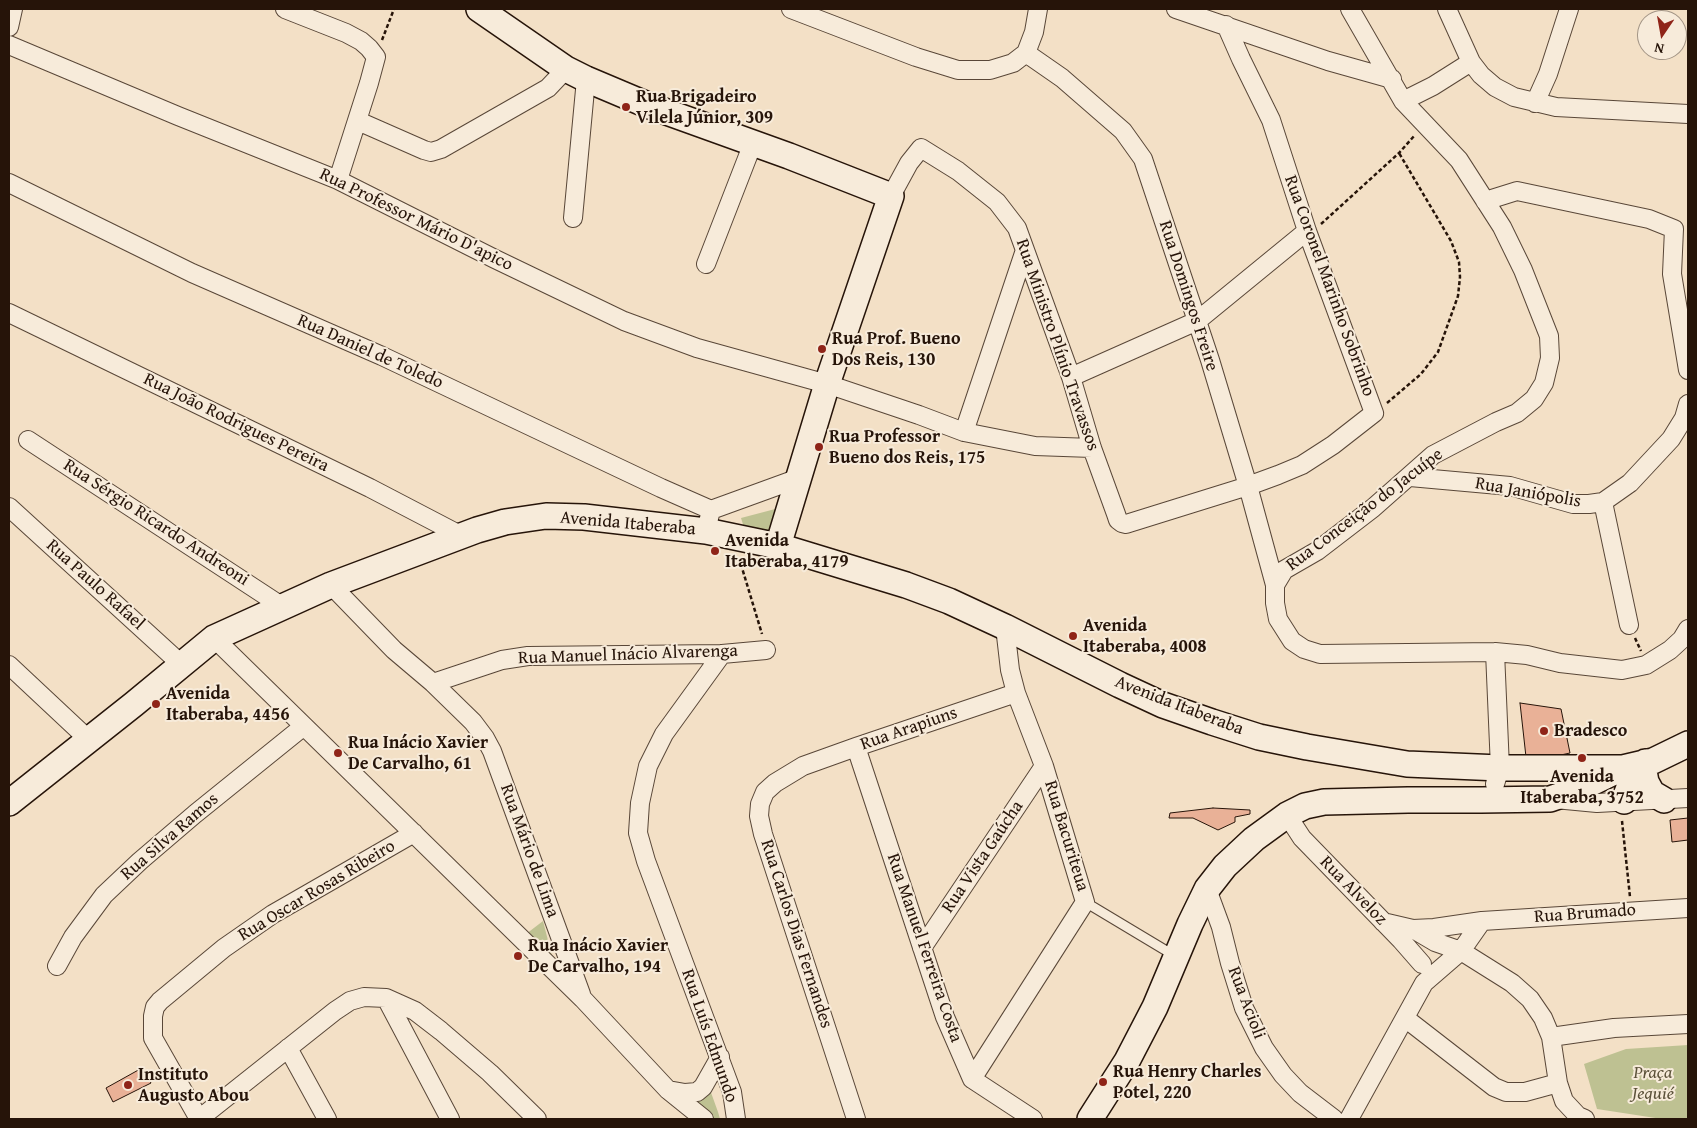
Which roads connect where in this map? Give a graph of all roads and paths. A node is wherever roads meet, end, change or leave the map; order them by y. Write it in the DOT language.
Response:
graph roads {
  1 [pos="13,9"];
  2 [pos="284,9"];
  3 [pos="394,9"];
  4 [pos="479,9"];
  5 [pos="791,9"];
  6 [pos="1038,9"];
  7 [pos="1176,9"];
  8 [pos="1350,9"];
  9 [pos="1447,9"];
  10 [pos="1568,9"];
  11 [pos="1226,25"];
  12 [pos="9,27"];
  13 [pos="9,45"];
  14 [pos="1026,53"];
  15 [pos="376,57"];
  16 [pos="1472,62"];
  17 [pos="576,74"];
  18 [pos="1392,79"];
  19 [pos="1403,102"];
  20 [pos="1535,103"];
  21 [pos="1688,114"];
  22 [pos="358,121"];
  23 [pos="1426,123"];
  24 [pos="753,144"];
  25 [pos="1399,152"];
  26 [pos="338,180"];
  27 [pos="9,183"];
  28 [pos="890,196"];
  29 [pos="1485,202"];
  30 [pos="573,218"];
  31 [pos="1308,233"];
  32 [pos="1026,250"];
  33 [pos="706,264"];
  34 [pos="9,313"];
  35 [pos="1197,321"];
  36 [pos="1688,370"];
  37 [pos="1071,377"];
  38 [pos="827,384"];
  39 [pos="1688,404"];
  40 [pos="1374,413"];
  41 [pos="964,432"];
  42 [pos="28,440"];
  43 [pos="1092,448"];
  44 [pos="1410,477"];
  45 [pos="798,478"];
  46 [pos="1248,486"];
  47 [pos="1603,502"];
  48 [pos="9,507"];
  49 [pos="709,521"];
  50 [pos="1122,523"];
  51 [pos="462,536"];
  52 [pos="733,537"];
  53 [pos="778,546"];
  54 [pos="332,585"];
  55 [pos="1275,585"];
  56 [pos="283,607"];
  57 [pos="1629,625"];
  58 [pos="1005,626"];
  59 [pos="1688,629"];
  60 [pos="214,638"];
  61 [pos="766,650"];
  62 [pos="1495,652"];
  63 [pos="722,654"];
  64 [pos="181,664"];
  65 [pos="9,665"];
  66 [pos="1646,665"];
  67 [pos="433,683"];
  68 [pos="1016,693"];
  69 [pos="304,726"];
  70 [pos="88,739"];
  71 [pos="1688,744"];
  72 [pos="856,747"];
  73 [pos="1406,764"];
  74 [pos="1634,765"];
  75 [pos="803,766"];
  76 [pos="1044,766"];
  77 [pos="1492,784"];
  78 [pos="1451,789"];
  79 [pos="1550,798"];
  80 [pos="1688,798"];
  81 [pos="1408,800"];
  82 [pos="1664,800"];
  83 [pos="1622,802"];
  84 [pos="9,803"];
  85 [pos="1286,815"];
  86 [pos="414,833"];
  87 [pos="1207,889"];
  88 [pos="1085,902"];
  89 [pos="1688,908"];
  90 [pos="1632,911"];
  91 [pos="1482,921"];
  92 [pos="1382,922"];
  93 [pos="1414,929"];
  94 [pos="922,948"];
  95 [pos="1461,951"];
  96 [pos="1176,957"];
  97 [pos="1422,964"];
  98 [pos="57,966"];
  99 [pos="1424,983"];
  100 [pos="386,998"];
  101 [pos="583,999"];
  102 [pos="1405,1018"];
  103 [pos="1688,1024"];
  104 [pos="1551,1037"];
  105 [pos="288,1048"];
  106 [pos="720,1057"];
  107 [pos="972,1080"];
  108 [pos="1558,1083"];
  109 [pos="668,1090"];
  110 [pos="199,1119"];
  111 [pos="327,1119"];
  112 [pos="450,1119"];
  113 [pos="537,1119"];
  114 [pos="704,1119"];
  115 [pos="736,1119"];
  116 [pos="856,1119"];
  117 [pos="1033,1119"];
  118 [pos="1090,1119"];
  119 [pos="1334,1119"];
  120 [pos="1349,1119"];
  121 [pos="1585,1119"];
  1 -- 12 [label="street"];
  2 -- 15 [label="street"];
  3 -- 15 [label="path"];
  4 -- 17 [label="main road"];
  5 -- 14 [label="street"];
  6 -- 14 [label="street"];
  7 -- 11 [label="street"];
  8 -- 18 [label="street"];
  9 -- 16 [label="street"];
  10 -- 20 [label="street"];
  11 -- 18 [label="street"];
  11 -- 31 [label="street, Rua Coronel Marinho Sobrinho"];
  13 -- 26 [label="street, Rua Professor Mário D'apico"];
  14 -- 35 [label="street, Rua Domingos Freire"];
  15 -- 22 [label="street"];
  16 -- 19 [label="street"];
  16 -- 20 [label="street"];
  17 -- 22 [label="street"];
  17 -- 24 [label="main road"];
  17 -- 30 [label="street"];
  18 -- 19 [label="street"];
  19 -- 23 [label="street, Rua Conceição do Jacuípe"];
  20 -- 21 [label="street"];
  22 -- 26 [label="street"];
  23 -- 25 [label="path"];
  23 -- 29 [label="street, Rua Conceição do Jacuípe"];
  24 -- 28 [label="main road"];
  24 -- 33 [label="street"];
  25 -- 31 [label="path"];
  25 -- 40 [label="path"];
  26 -- 38 [label="street, Rua Professor Mário D'apico"];
  27 -- 49 [label="street, Rua Daniel de Toledo"];
  28 -- 32 [label="street, Rua Ministro Plínio Travassos"];
  28 -- 38 [label="main road"];
  29 -- 36 [label="street"];
  29 -- 44 [label="street, Rua Conceição do Jacuípe"];
  31 -- 35 [label="street"];
  31 -- 40 [label="street, Rua Coronel Marinho Sobrinho"];
  32 -- 37 [label="street, Rua Ministro Plínio Travassos"];
  32 -- 41 [label="street"];
  34 -- 51 [label="street, Rua João Rodrigues Pereira"];
  35 -- 37 [label="street"];
  35 -- 46 [label="street, Rua Domingos Freire"];
  37 -- 43 [label="street, Rua Ministro Plínio Travassos"];
  38 -- 41 [label="street, Rua Professor Mário D'apico"];
  38 -- 45 [label="main road"];
  39 -- 47 [label="street, Rua Janiópolis"];
  40 -- 46 [label="street, Rua Coronel Marinho Sobrinho"];
  41 -- 43 [label="street, Rua Professor Mário D'apico"];
  42 -- 56 [label="street, Rua Sérgio Ricardo Andreoni"];
  43 -- 50 [label="street, Rua Ministro Plínio Travassos"];
  44 -- 47 [label="street, Rua Janiópolis"];
  44 -- 55 [label="street, Rua Conceição do Jacuípe"];
  45 -- 49 [label="street"];
  45 -- 53 [label="main road"];
  46 -- 50 [label="street, Rua Coronel Marinho Sobrinho"];
  46 -- 55 [label="street, Rua Domingos Freire"];
  47 -- 57 [label="street"];
  48 -- 64 [label="street, Rua Paulo Rafael"];
  49 -- 51 [label="main road, Avenida Itaberaba"];
  49 -- 52 [label="main road, Avenida Itaberaba"];
  51 -- 54 [label="main road, Avenida Itaberaba"];
  52 -- 53 [label="main road, Avenida Itaberaba"];
  52 -- 61 [label="path"];
  53 -- 58 [label="main road, Avenida Itaberaba"];
  54 -- 56 [label="main road, Avenida Itaberaba"];
  54 -- 67 [label="street, Rua Mário de Lima"];
  55 -- 62 [label="street, Rua Conceição do Jacuípe"];
  56 -- 60 [label="main road, Avenida Itaberaba"];
  57 -- 66 [label="path"];
  58 -- 68 [label="street, Rua Bacuriteua"];
  58 -- 73 [label="main road, Avenida Itaberaba"];
  59 -- 66 [label="street"];
  60 -- 64 [label="main road, Avenida Itaberaba"];
  60 -- 69 [label="street"];
  61 -- 63 [label="street, Rua Manuel Inácio Alvarenga"];
  62 -- 66 [label="street, Rua Conceição do Jacuípe"];
  62 -- 77 [label="street"];
  63 -- 67 [label="street, Rua Manuel Inácio Alvarenga"];
  63 -- 106 [label="street, Rua Luís Edmundo"];
  64 -- 70 [label="main road, Avenida Itaberaba"];
  65 -- 70 [label="street"];
  67 -- 101 [label="street, Rua Mário de Lima"];
  68 -- 72 [label="street, Rua Arapiuns"];
  68 -- 76 [label="street, Rua Bacuriteua"];
  69 -- 86 [label="street"];
  69 -- 98 [label="street, Rua Silva Ramos"];
  70 -- 84 [label="main road, Avenida Itaberaba"];
  71 -- 74 [label="main road, Avenida Itaberaba"];
  72 -- 75 [label="street, Rua Arapiuns"];
  72 -- 94 [label="street, Rua Manuel Ferreira Costa"];
  73 -- 77 [label="main road, Avenida Itaberaba"];
  73 -- 78 [label="main road, Avenida Itaberaba"];
  74 -- 77 [label="main road, Avenida Itaberaba"];
  74 -- 79 [label="main road, Avenida Itaberaba"];
  74 -- 82 [label="main road"];
  74 -- 83 [label="main road"];
  75 -- 116 [label="street, Rua Carlos Dias Fernandes"];
  76 -- 88 [label="street, Rua Bacuriteua"];
  76 -- 94 [label="street, Rua Vista Gaúcha"];
  77 -- 78 [label="main road"];
  77 -- 79 [label="main road, Avenida Itaberaba"];
  77 -- 81 [label="main road"];
  78 -- 81 [label="main road"];
  79 -- 83 [label="street"];
  80 -- 82 [label="street"];
  81 -- 85 [label="main road"];
  82 -- 83 [label="street"];
  83 -- 90 [label="path"];
  85 -- 87 [label="main road"];
  85 -- 92 [label="street, Rua Alveloz"];
  86 -- 101 [label="street"];
  86 -- 110 [label="street, Rua Oscar Rosas Ribeiro"];
  87 -- 96 [label="main road"];
  87 -- 119 [label="street, Rua Acioli"];
  88 -- 96 [label="lane"];
  88 -- 107 [label="street, Rua Bacuriteua"];
  89 -- 90 [label="street, Rua Brumado"];
  90 -- 91 [label="street, Rua Brumado"];
  91 -- 93 [label="street, Rua Brumado"];
  91 -- 95 [label="street"];
  92 -- 93 [label="street, Rua Brumado"];
  92 -- 97 [label="street, Rua Alveloz"];
  93 -- 95 [label="street"];
  93 -- 97 [label="street"];
  94 -- 107 [label="street, Rua Manuel Ferreira Costa"];
  95 -- 99 [label="street"];
  95 -- 104 [label="street"];
  96 -- 118 [label="main road"];
  97 -- 99 [label="street"];
  99 -- 102 [label="street"];
  100 -- 105 [label="street"];
  100 -- 112 [label="street"];
  100 -- 113 [label="street"];
  101 -- 109 [label="street"];
  102 -- 108 [label="street"];
  102 -- 120 [label="street"];
  103 -- 104 [label="street"];
  104 -- 108 [label="street"];
  105 -- 110 [label="street"];
  105 -- 111 [label="street"];
  106 -- 109 [label="street"];
  106 -- 115 [label="street, Rua Luís Edmundo"];
  107 -- 117 [label="street"];
  108 -- 121 [label="street"];
  109 -- 114 [label="street"];
}
